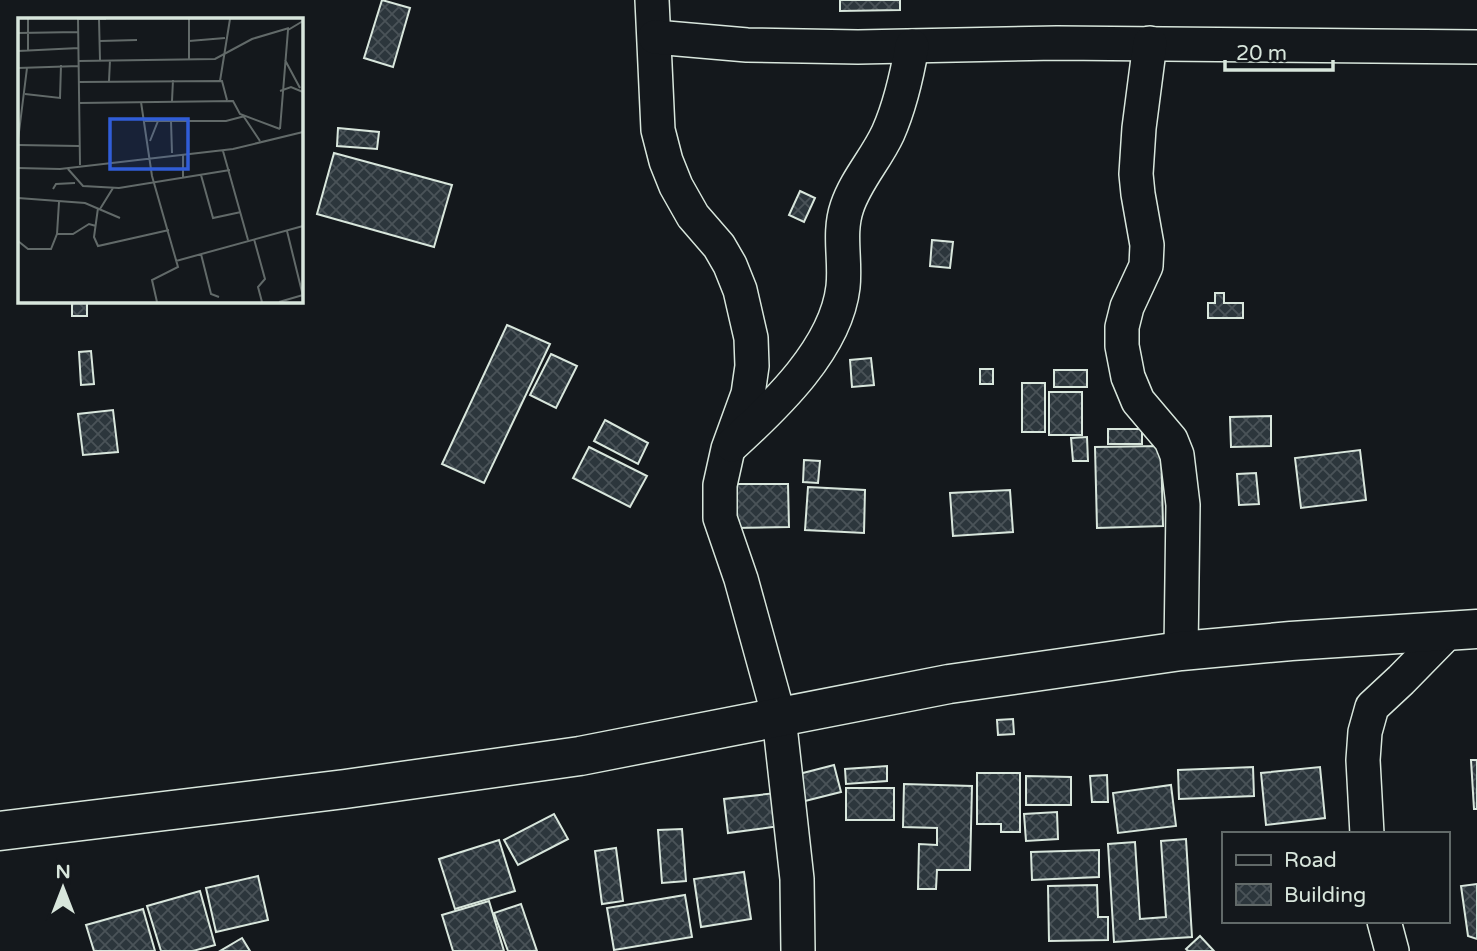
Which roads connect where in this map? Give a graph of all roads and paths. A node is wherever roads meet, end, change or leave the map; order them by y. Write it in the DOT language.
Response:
graph roads {
  1 [pos="652,0"];
  2 [pos="655,37"];
  3 [pos="1150,43"];
  4 [pos="912,46"];
  5 [pos="1477,47"];
  6 [pos="728,449"];
  7 [pos="1463,629"];
  8 [pos="1181,651"];
  9 [pos="779,717"];
  10 [pos="0,831"];
  11 [pos="1367,832"];
  12 [pos="1385,923"];
  13 [pos="798,951"];
  14 [pos="1392,951"];
  1 -- 2 [label="street"];
  2 -- 4 [label="street"];
  2 -- 6 [label="street"];
  3 -- 4 [label="street"];
  3 -- 5 [label="street"];
  3 -- 8 [label="street"];
  4 -- 6 [label="street"];
  6 -- 9 [label="street"];
  7 -- 8 [label="highway"];
  7 -- 11 [label="street"];
  8 -- 9 [label="highway"];
  9 -- 10 [label="highway"];
  9 -- 13 [label="street"];
  12 -- 14 [label="street"];
}
